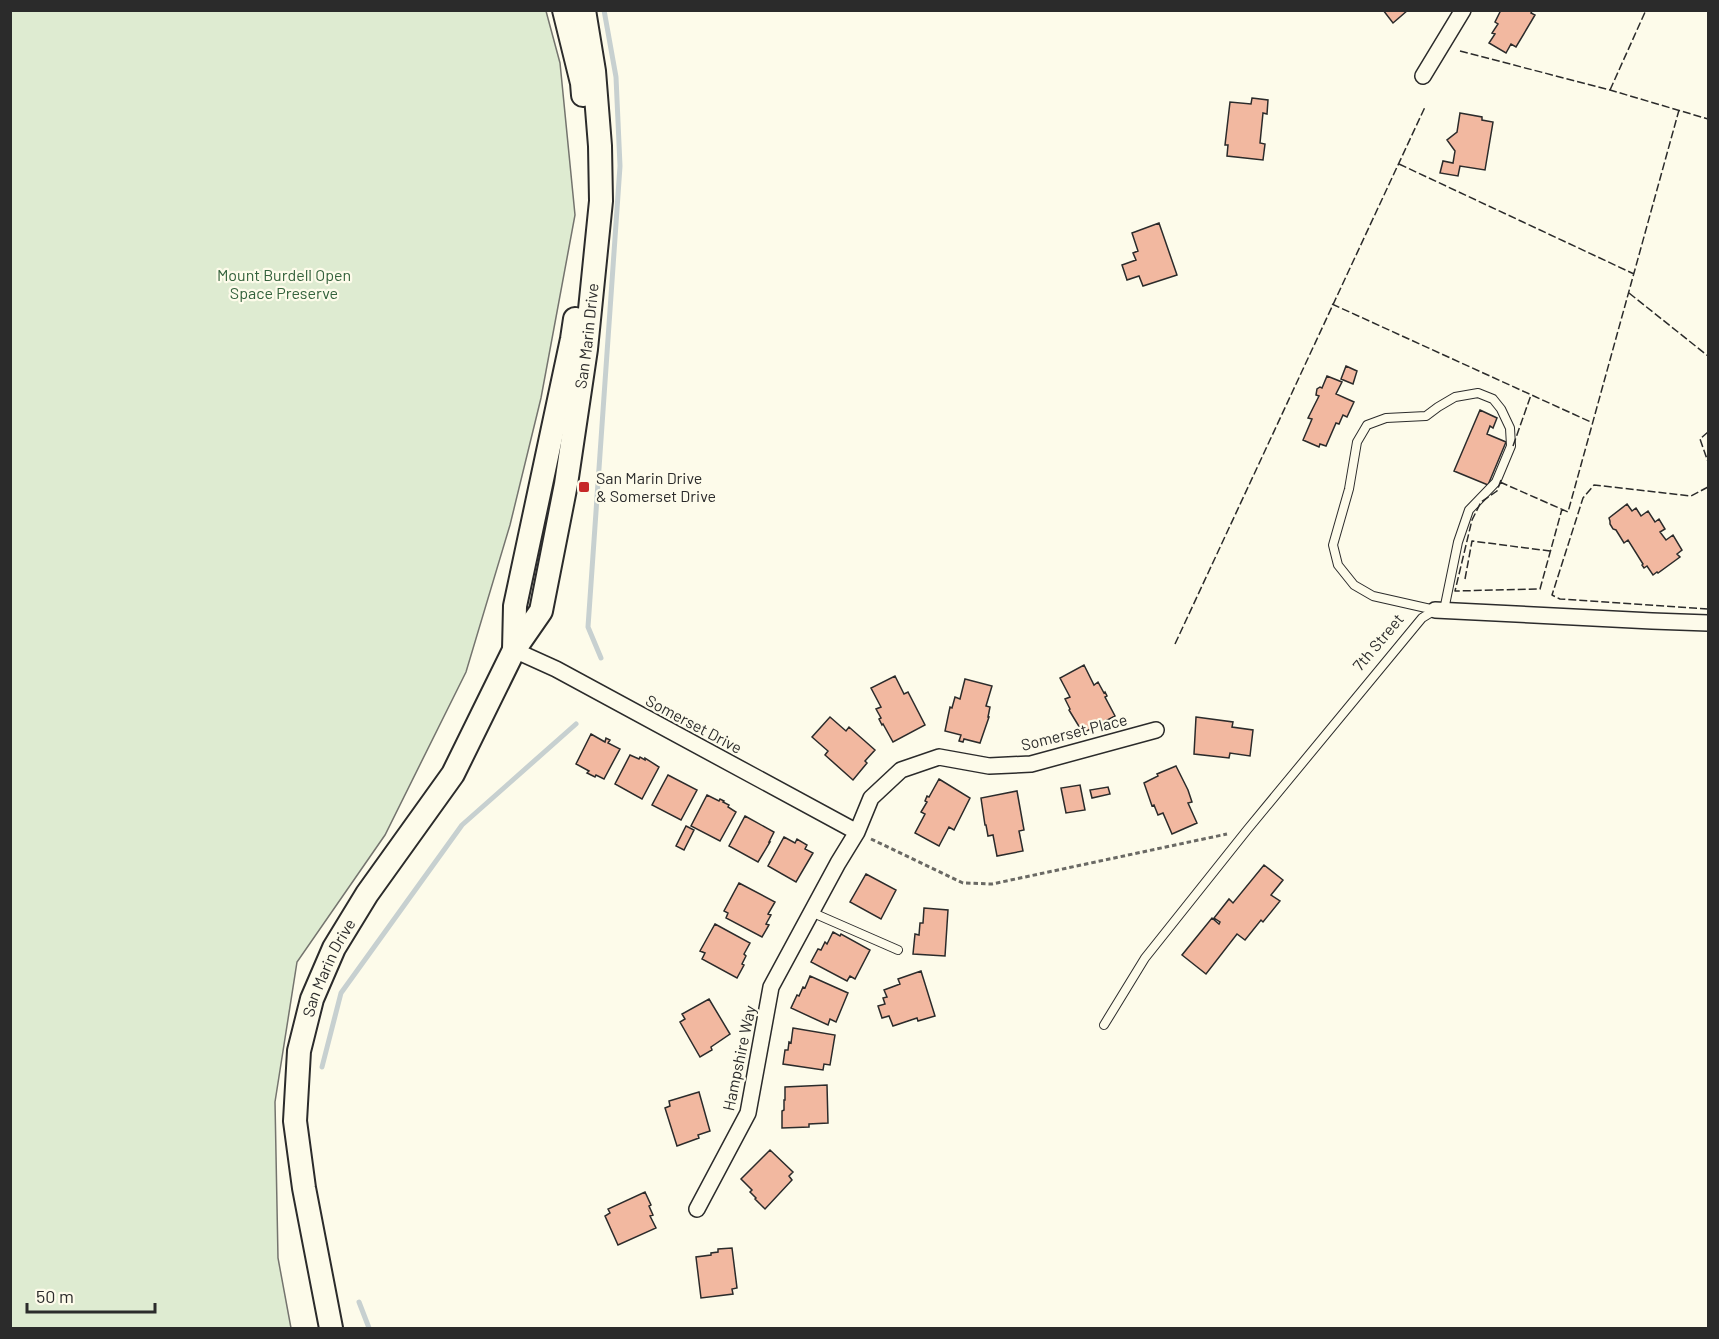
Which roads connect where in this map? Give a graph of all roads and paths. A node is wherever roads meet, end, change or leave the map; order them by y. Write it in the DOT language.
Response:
graph roads {
  1 [pos="564,10"];
  2 [pos="584,10"];
  3 [pos="1463,10"];
  4 [pos="1423,76"];
  5 [pos="1440,610"];
  6 [pos="1708,623"];
  7 [pos="514,650"];
  8 [pos="1156,730"];
  9 [pos="1247,830"];
  10 [pos="857,832"];
  11 [pos="811,912"];
  12 [pos="898,950"];
  13 [pos="1104,1025"];
  14 [pos="697,1209"];
  15 [pos="331,1329"];
  1 -- 7 [label="main road, San Marin Drive"];
  2 -- 7 [label="main road, San Marin Drive"];
  3 -- 4 [label="street"];
  5 -- 5 [label="lane"];
  5 -- 6 [label="street"];
  5 -- 9 [label="lane, 7th Street"];
  7 -- 10 [label="street, Somerset Drive"];
  7 -- 15 [label="main road, San Marin Drive"];
  8 -- 10 [label="street, Somerset Place"];
  9 -- 10 [label="path"];
  9 -- 13 [label="lane, 7th Street"];
  10 -- 11 [label="street, Hampshire Way"];
  11 -- 12 [label="lane"];
  11 -- 14 [label="street, Hampshire Way"];
}
